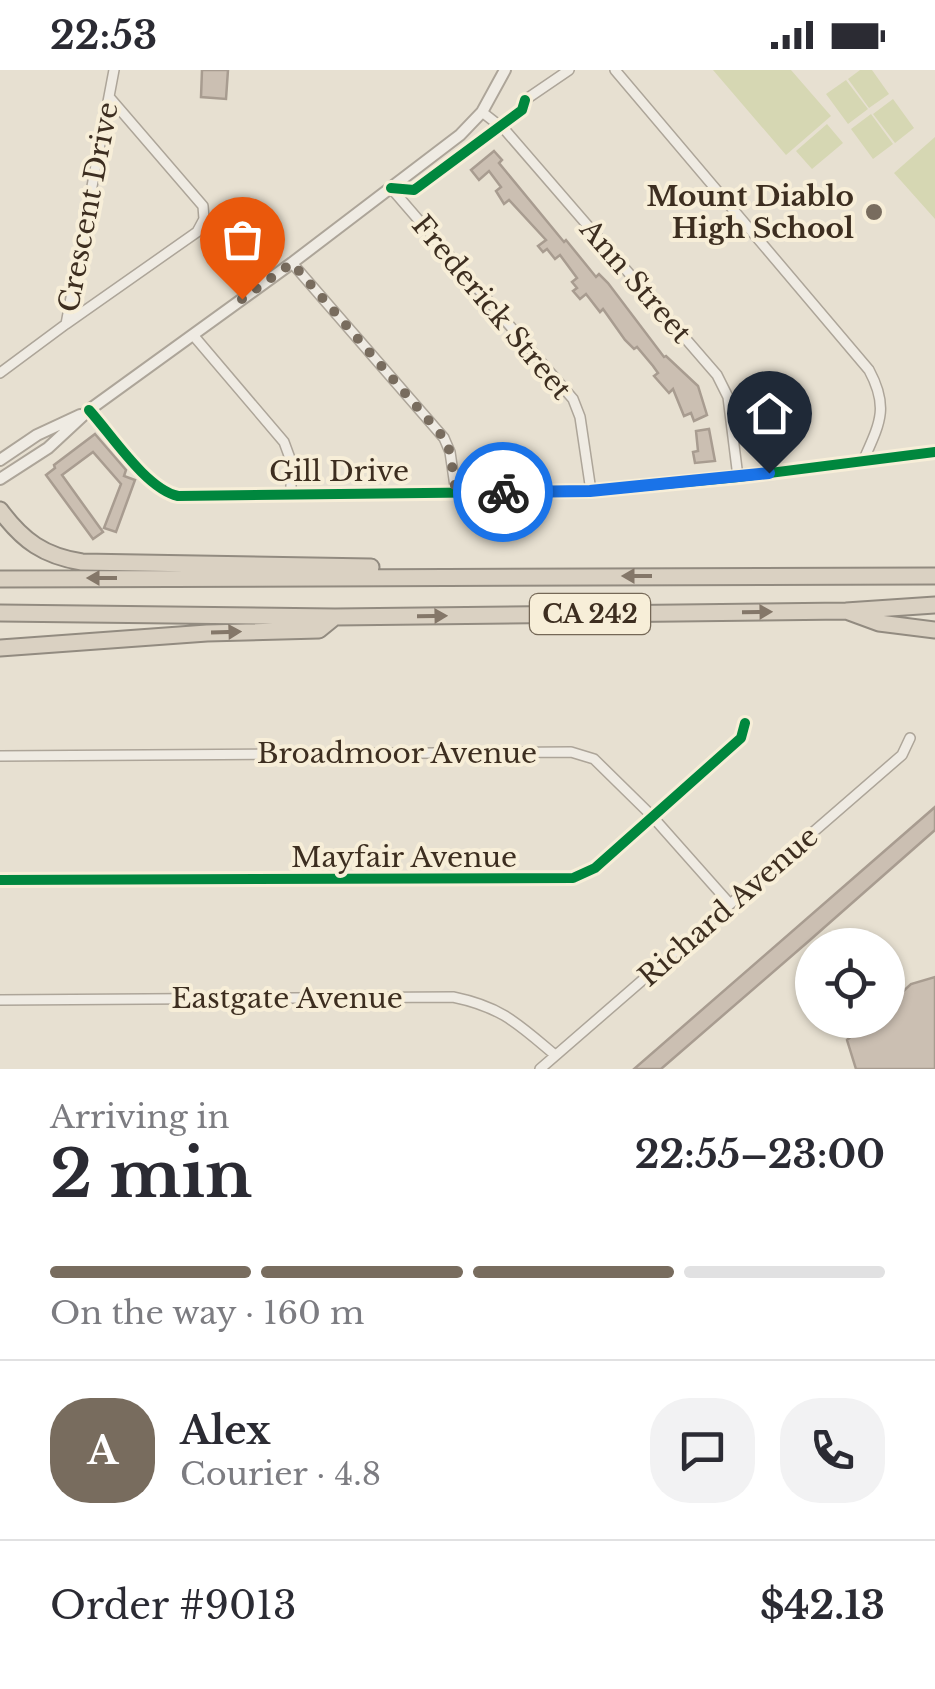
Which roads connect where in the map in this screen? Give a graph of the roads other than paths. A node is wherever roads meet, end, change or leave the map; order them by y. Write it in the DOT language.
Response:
graph roads {
  1 [pos="114,70"];
  2 [pos="504,70"];
  3 [pos="569,70"];
  4 [pos="615,70"];
  5 [pos="110,98"];
  6 [pos="525,100"];
  7 [pos="482,112"];
  8 [pos="391,188"];
  9 [pos="292,263"];
  10 [pos="66,324"];
  11 [pos="193,336"];
  12 [pos="0,373"];
  13 [pos="90,410"];
  14 [pos="935,452"];
  15 [pos="864,459"];
  16 [pos="0,460"];
  17 [pos="738,477"];
  18 [pos="0,479"];
  19 [pos="590,491"];
  20 [pos="456,493"];
  21 [pos="291,494"];
  22 [pos="0,510"];
  23 [pos="935,564"];
  24 [pos="910,574"];
  25 [pos="444,576"];
  26 [pos="935,576"];
  27 [pos="0,579"];
  28 [pos="935,605"];
  29 [pos="846,611"];
  30 [pos="0,613"];
  31 [pos="335,617"];
  32 [pos="935,630"];
  33 [pos="0,648"];
  34 [pos="745,723"];
  35 [pos="910,738"];
  36 [pos="0,756"];
  37 [pos="652,815"];
  38 [pos="0,880"];
  39 [pos="730,904"];
  40 [pos="0,1000"];
  41 [pos="556,1055"];
  42 [pos="540,1069"];
  1 -- 5 [label="street, Crescent Drive"];
  2 -- 7 [label="street"];
  3 -- 6 [label="street"];
  4 -- 15 [label="street"];
  5 -- 10 [label="street, Crescent Drive"];
  5 -- 10 [label="street"];
  7 -- 8 [label="street"];
  7 -- 17 [label="street, Ann Street"];
  8 -- 9 [label="street"];
  8 -- 19 [label="street, Frederick Street"];
  9 -- 11 [label="street"];
  9 -- 20 [label="street"];
  10 -- 12 [label="street, Crescent Drive"];
  11 -- 13 [label="street"];
  11 -- 21 [label="street"];
  13 -- 16 [label="street"];
  13 -- 18 [label="street"];
  13 -- 21 [label="street, Gill Drive"];
  14 -- 15 [label="street, Gill Drive"];
  15 -- 17 [label="street, Gill Drive"];
  17 -- 19 [label="street, Gill Drive"];
  19 -- 20 [label="street, Gill Drive"];
  20 -- 21 [label="street, Gill Drive"];
  22 -- 25 [label="highway"];
  23 -- 24 [label="highway"];
  24 -- 25 [label="highway, CA 242, one-way"];
  24 -- 26 [label="highway, CA 242"];
  25 -- 27 [label="highway, CA 242, one-way"];
  28 -- 29 [label="highway, CA 242"];
  31 -- 29 [label="highway, CA 242, one-way"];
  29 -- 32 [label="highway"];
  30 -- 31 [label="highway, CA 242"];
  33 -- 31 [label="highway, one-way"];
  34 -- 37 [label="street, Mayfair Avenue"];
  35 -- 39 [label="street, Richard Avenue"];
  36 -- 37 [label="street, Broadmoor Avenue"];
  37 -- 38 [label="street, Mayfair Avenue"];
  37 -- 39 [label="street, Broadmoor Avenue"];
  39 -- 41 [label="street, Richard Avenue"];
  40 -- 41 [label="street, Eastgate Avenue"];
  41 -- 42 [label="street, Richard Avenue"];
}
